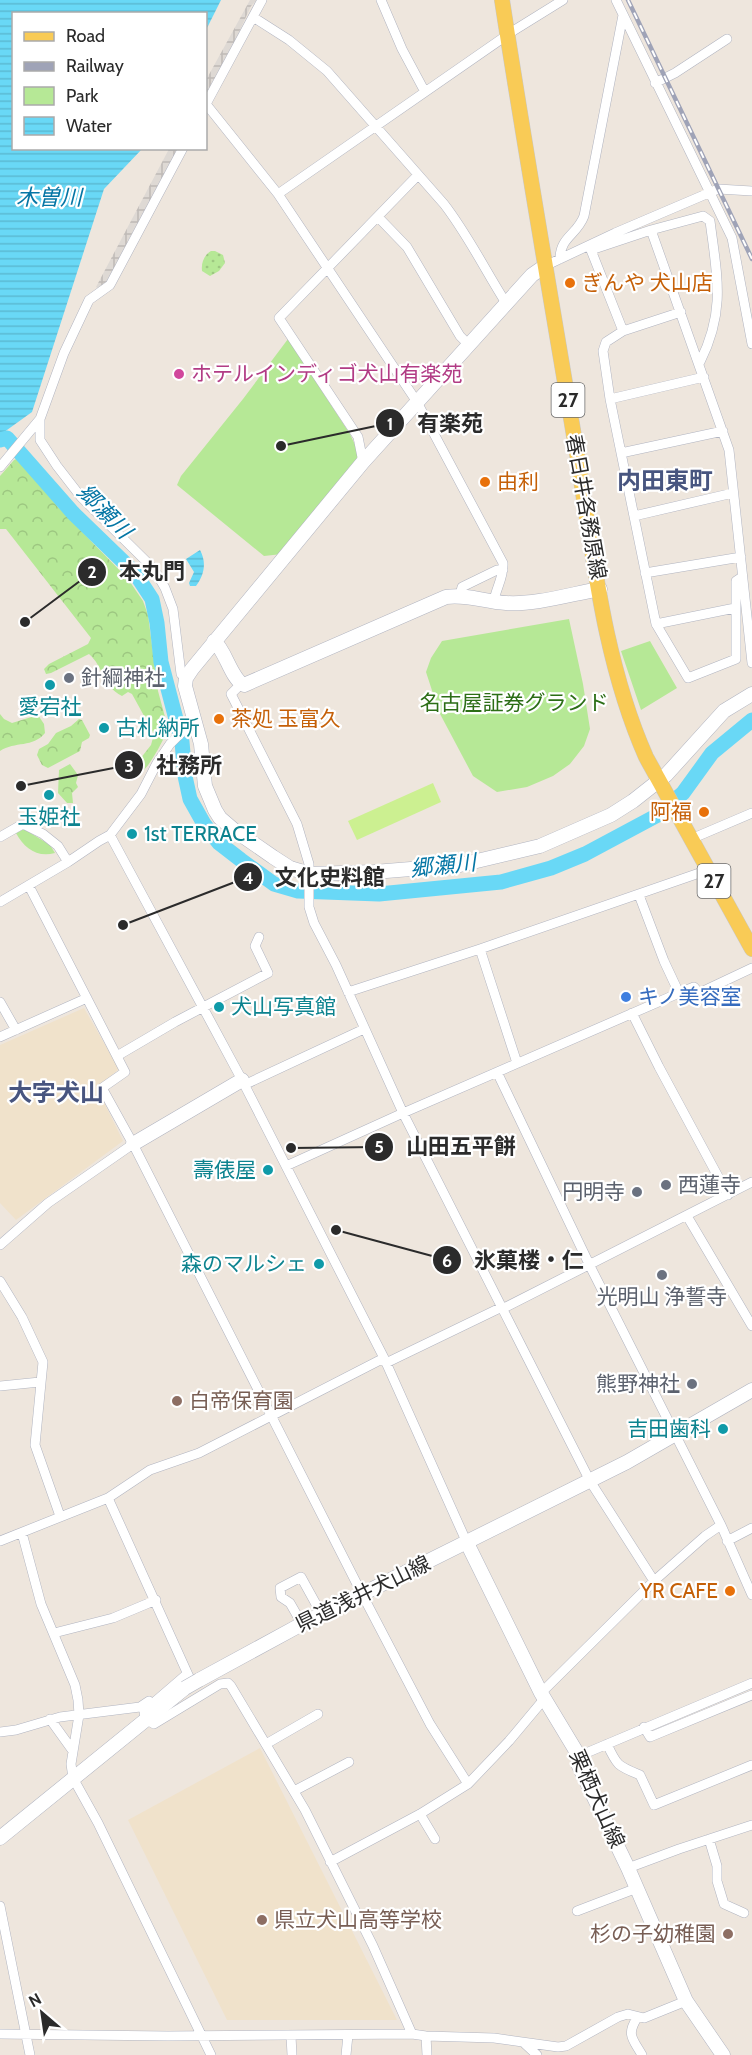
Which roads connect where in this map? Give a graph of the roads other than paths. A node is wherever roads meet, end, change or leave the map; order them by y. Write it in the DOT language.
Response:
graph roads {
  1 [pos="262,0"];
  2 [pos="381,0"];
  3 [pos="502,0"];
  4 [pos="563,0"];
  5 [pos="616,0"];
  6 [pos="623,15"];
  7 [pos="253,17"];
  8 [pos="508,36"];
  9 [pos="727,39"];
  10 [pos="655,83"];
  11 [pos="425,92"];
  12 [pos="207,102"];
  13 [pos="207,105"];
  14 [pos="375,126"];
  15 [pos="182,150"];
  16 [pos="418,175"];
  17 [pos="752,191"];
  18 [pos="710,192"];
  19 [pos="278,194"];
  20 [pos="378,217"];
  21 [pos="651,230"];
  22 [pos="589,248"];
  23 [pos="560,259"];
  24 [pos="545,266"];
  25 [pos="328,268"];
  26 [pos="506,303"];
  27 [pos="681,312"];
  28 [pos="623,331"];
  29 [pos="468,344"];
  30 [pos="752,344"];
  31 [pos="699,362"];
  32 [pos="704,377"];
  33 [pos="610,399"];
  34 [pos="417,402"];
  35 [pos="40,419"];
  36 [pos="723,431"];
  37 [pos="621,453"];
  38 [pos="363,462"];
  39 [pos="0,467"];
  40 [pos="733,493"];
  41 [pos="634,516"];
  42 [pos="741,557"];
  43 [pos="503,570"];
  44 [pos="645,573"];
  45 [pos="742,577"];
  46 [pos="600,590"];
  47 [pos="460,595"];
  48 [pos="494,601"];
  49 [pos="735,608"];
  50 [pos="656,624"];
  51 [pos="214,641"];
  52 [pos="752,663"];
  53 [pos="186,678"];
  54 [pos="241,684"];
  55 [pos="752,694"];
  56 [pos="190,727"];
  57 [pos="662,786"];
  58 [pos="752,813"];
  59 [pos="110,835"];
  60 [pos="0,837"];
  61 [pos="691,839"];
  62 [pos="69,862"];
  63 [pos="708,870"];
  64 [pos="310,878"];
  65 [pos="29,886"];
  66 [pos="639,895"];
  67 [pos="0,902"];
  68 [pos="259,938"];
  69 [pos="480,949"];
  70 [pos="752,949"];
  71 [pos="752,968"];
  72 [pos="348,992"];
  73 [pos="679,993"];
  74 [pos="87,998"];
  75 [pos="0,1002"];
  76 [pos="203,1007"];
  77 [pos="633,1013"];
  78 [pos="364,1029"];
  79 [pos="16,1030"];
  80 [pos="0,1037"];
  81 [pos="117,1056"];
  82 [pos="517,1063"];
  83 [pos="496,1072"];
  84 [pos="243,1083"];
  85 [pos="403,1113"];
  86 [pos="133,1144"];
  87 [pos="286,1166"];
  88 [pos="752,1182"];
  89 [pos="728,1195"];
  90 [pos="687,1216"];
  91 [pos="0,1245"];
  92 [pos="590,1265"];
  93 [pos="0,1281"];
  94 [pos="502,1308"];
  95 [pos="750,1320"];
  96 [pos="385,1360"];
  97 [pos="40,1382"];
  98 [pos="0,1386"];
  99 [pos="752,1390"];
  100 [pos="272,1416"];
  101 [pos="675,1435"];
  102 [pos="590,1481"];
  103 [pos="108,1498"];
  104 [pos="60,1516"];
  105 [pos="721,1525"];
  106 [pos="752,1528"];
  107 [pos="22,1533"];
  108 [pos="0,1540"];
  109 [pos="727,1541"];
  110 [pos="467,1543"];
  111 [pos="654,1581"];
  112 [pos="362,1594"];
  113 [pos="752,1595"];
  114 [pos="156,1600"];
  115 [pos="322,1615"];
  116 [pos="302,1624"];
  117 [pos="54,1633"];
  118 [pos="187,1674"];
  119 [pos="752,1683"];
  120 [pos="161,1695"];
  121 [pos="543,1695"];
  122 [pos="752,1695"];
  123 [pos="198,1697"];
  124 [pos="318,1714"];
  125 [pos="79,1715"];
  126 [pos="50,1719"];
  127 [pos="145,1719"];
  128 [pos="644,1727"];
  129 [pos="0,1732"];
  130 [pos="266,1744"];
  131 [pos="607,1744"];
  132 [pos="73,1751"];
  133 [pos="579,1756"];
  134 [pos="349,1762"];
  135 [pos="752,1765"];
  136 [pos="73,1778"];
  137 [pos="468,1784"];
  138 [pos="294,1791"];
  139 [pos="420,1814"];
  140 [pos="752,1826"];
  141 [pos="0,1838"];
  142 [pos="435,1839"];
  143 [pos="709,1839"];
  144 [pos="330,1862"];
  145 [pos="628,1868"];
  146 [pos="637,1888"];
  147 [pos="0,1906"];
  148 [pos="577,1911"];
  149 [pos="744,1913"];
  150 [pos="686,2001"];
  151 [pos="637,2018"];
  152 [pos="0,2034"];
  153 [pos="25,2034"];
  154 [pos="412,2034"];
  155 [pos="348,2035"];
  156 [pos="202,2036"];
  157 [pos="291,2036"];
  158 [pos="426,2036"];
  159 [pos="524,2043"];
  160 [pos="30,2055"];
  161 [pos="211,2055"];
  162 [pos="292,2055"];
  163 [pos="346,2055"];
  164 [pos="427,2055"];
  165 [pos="537,2055"];
  166 [pos="642,2055"];
  167 [pos="723,2055"];
  1 -- 7 [label="street"];
  2 -- 11 [label="street"];
  3 -- 8 [label="main road, 春日井各務原線 / 27"];
  4 -- 8 [label="street"];
  5 -- 6 [label="street"];
  6 -- 10 [label="street"];
  6 -- 23 [label="street"];
  7 -- 12 [label="street"];
  7 -- 14 [label="street"];
  8 -- 11 [label="street"];
  8 -- 24 [label="main road, 春日井各務原線 / 27"];
  9 -- 10 [label="street"];
  10 -- 18 [label="street"];
  11 -- 14 [label="street"];
  13 -- 19 [label="street"];
  14 -- 16 [label="street"];
  14 -- 19 [label="street"];
  15 -- 35 [label="street"];
  16 -- 20 [label="street"];
  16 -- 26 [label="street"];
  17 -- 18 [label="street"];
  18 -- 22 [label="street"];
  18 -- 30 [label="street"];
  19 -- 25 [label="street"];
  20 -- 25 [label="street"];
  20 -- 29 [label="street"];
  21 -- 22 [label="street"];
  21 -- 27 [label="street"];
  21 -- 31 [label="street"];
  22 -- 23 [label="street"];
  22 -- 28 [label="street"];
  23 -- 24 [label="street"];
  24 -- 26 [label="street"];
  24 -- 46 [label="main road, 春日井各務原線 / 27"];
  25 -- 34 [label="street"];
  25 -- 38 [label="street"];
  26 -- 29 [label="street"];
  27 -- 28 [label="street"];
  27 -- 31 [label="street"];
  28 -- 33 [label="street"];
  29 -- 34 [label="street"];
  31 -- 32 [label="street"];
  32 -- 33 [label="street"];
  32 -- 36 [label="street"];
  33 -- 37 [label="street"];
  34 -- 38 [label="street"];
  34 -- 43 [label="street"];
  35 -- 39 [label="street"];
  35 -- 53 [label="street"];
  36 -- 37 [label="street"];
  36 -- 40 [label="street"];
  37 -- 41 [label="street"];
  38 -- 51 [label="street"];
  40 -- 41 [label="street"];
  40 -- 42 [label="street"];
  41 -- 44 [label="street"];
  42 -- 44 [label="street"];
  42 -- 45 [label="street"];
  43 -- 47 [label="street"];
  43 -- 48 [label="street"];
  44 -- 50 [label="street"];
  45 -- 49 [label="street"];
  45 -- 52 [label="street"];
  46 -- 48 [label="street"];
  46 -- 57 [label="main road, 春日井各務原線 / 27"];
  47 -- 48 [label="street"];
  47 -- 54 [label="street"];
  49 -- 50 [label="street"];
  49 -- 50 [label="street"];
  51 -- 53 [label="street"];
  51 -- 54 [label="street"];
  53 -- 56 [label="street"];
  54 -- 64 [label="street"];
  55 -- 57 [label="street"];
  56 -- 59 [label="street"];
  56 -- 64 [label="street"];
  57 -- 61 [label="main road, 春日井各務原線 / 27"];
  57 -- 64 [label="street"];
  58 -- 61 [label="street"];
  59 -- 62 [label="street"];
  59 -- 76 [label="street"];
  60 -- 62 [label="street"];
  61 -- 63 [label="main road, 春日井各務原線 / 27"];
  62 -- 65 [label="street"];
  63 -- 66 [label="street"];
  63 -- 70 [label="main road, 春日井各務原線 / 27"];
  64 -- 72 [label="street"];
  65 -- 67 [label="street"];
  65 -- 74 [label="street"];
  66 -- 69 [label="street"];
  66 -- 73 [label="street"];
  68 -- 76 [label="street"];
  69 -- 72 [label="street"];
  69 -- 82 [label="street"];
  71 -- 73 [label="street"];
  72 -- 78 [label="street"];
  73 -- 77 [label="street"];
  74 -- 79 [label="street"];
  74 -- 81 [label="street"];
  75 -- 79 [label="street"];
  76 -- 81 [label="street"];
  76 -- 84 [label="street"];
  77 -- 82 [label="street"];
  77 -- 89 [label="street"];
  78 -- 84 [label="street"];
  78 -- 85 [label="street"];
  79 -- 80 [label="street"];
  81 -- 86 [label="street"];
  82 -- 83 [label="street"];
  83 -- 85 [label="street"];
  83 -- 92 [label="street"];
  84 -- 86 [label="street"];
  84 -- 87 [label="street"];
  85 -- 87 [label="street"];
  85 -- 94 [label="street"];
  86 -- 91 [label="street"];
  86 -- 100 [label="street"];
  87 -- 96 [label="street"];
  88 -- 89 [label="street"];
  89 -- 90 [label="street"];
  90 -- 92 [label="street"];
  90 -- 95 [label="street"];
  92 -- 94 [label="street"];
  92 -- 101 [label="street"];
  93 -- 97 [label="street"];
  94 -- 96 [label="street"];
  94 -- 102 [label="street"];
  96 -- 100 [label="street"];
  96 -- 110 [label="street"];
  97 -- 98 [label="street"];
  97 -- 104 [label="street"];
  99 -- 101 [label="street, 県道浅井犬山線"];
  100 -- 103 [label="street"];
  100 -- 112 [label="street"];
  101 -- 102 [label="street, 県道浅井犬山線"];
  101 -- 105 [label="street"];
  102 -- 110 [label="street, 県道浅井犬山線"];
  102 -- 111 [label="street"];
  103 -- 104 [label="street"];
  103 -- 114 [label="street"];
  104 -- 107 [label="street"];
  105 -- 109 [label="street"];
  105 -- 111 [label="street"];
  106 -- 109 [label="street"];
  107 -- 108 [label="street"];
  107 -- 117 [label="street"];
  109 -- 113 [label="street"];
  110 -- 112 [label="street, 県道浅井犬山線"];
  110 -- 121 [label="street, 栗栖犬山線"];
  111 -- 121 [label="street"];
  112 -- 115 [label="street, 県道浅井犬山線"];
  112 -- 137 [label="street"];
  114 -- 117 [label="street"];
  114 -- 118 [label="street"];
  115 -- 116 [label="street, 県道浅井犬山線"];
  115 -- 116 [label="street"];
  116 -- 127 [label="street, 県道浅井犬山線, bridge"];
  117 -- 125 [label="street"];
  118 -- 120 [label="street"];
  118 -- 123 [label="street"];
  119 -- 128 [label="street"];
  120 -- 125 [label="street"];
  120 -- 127 [label="street"];
  121 -- 133 [label="street, 栗栖犬山線"];
  121 -- 137 [label="street"];
  122 -- 128 [label="street"];
  123 -- 127 [label="street"];
  123 -- 130 [label="street"];
  124 -- 130 [label="street"];
  125 -- 126 [label="street"];
  125 -- 132 [label="street"];
  126 -- 129 [label="street"];
  126 -- 132 [label="street"];
  127 -- 136 [label="street, 県道浅井犬山線"];
  128 -- 131 [label="street"];
  130 -- 138 [label="street"];
  131 -- 133 [label="street"];
  131 -- 135 [label="street"];
  132 -- 136 [label="street"];
  133 -- 145 [label="street, 栗栖犬山線"];
  134 -- 138 [label="street"];
  136 -- 141 [label="street, 県道浅井犬山線"];
  136 -- 156 [label="street"];
  137 -- 139 [label="street"];
  138 -- 144 [label="street"];
  139 -- 142 [label="street"];
  139 -- 144 [label="street"];
  140 -- 143 [label="street"];
  143 -- 145 [label="street"];
  143 -- 149 [label="street"];
  144 -- 154 [label="street"];
  145 -- 146 [label="street, 栗栖犬山線"];
  146 -- 148 [label="street"];
  146 -- 150 [label="street, 栗栖犬山線"];
  147 -- 153 [label="street"];
  150 -- 151 [label="street"];
  150 -- 167 [label="street, 栗栖犬山線"];
  151 -- 159 [label="street"];
  151 -- 166 [label="street"];
  152 -- 153 [label="street"];
  153 -- 156 [label="street"];
  153 -- 160 [label="street"];
  154 -- 155 [label="street"];
  154 -- 158 [label="street"];
  155 -- 157 [label="street"];
  155 -- 163 [label="street"];
  156 -- 157 [label="street"];
  156 -- 161 [label="street"];
  157 -- 162 [label="street"];
  158 -- 159 [label="street"];
  158 -- 164 [label="street"];
  159 -- 165 [label="street"];
}
